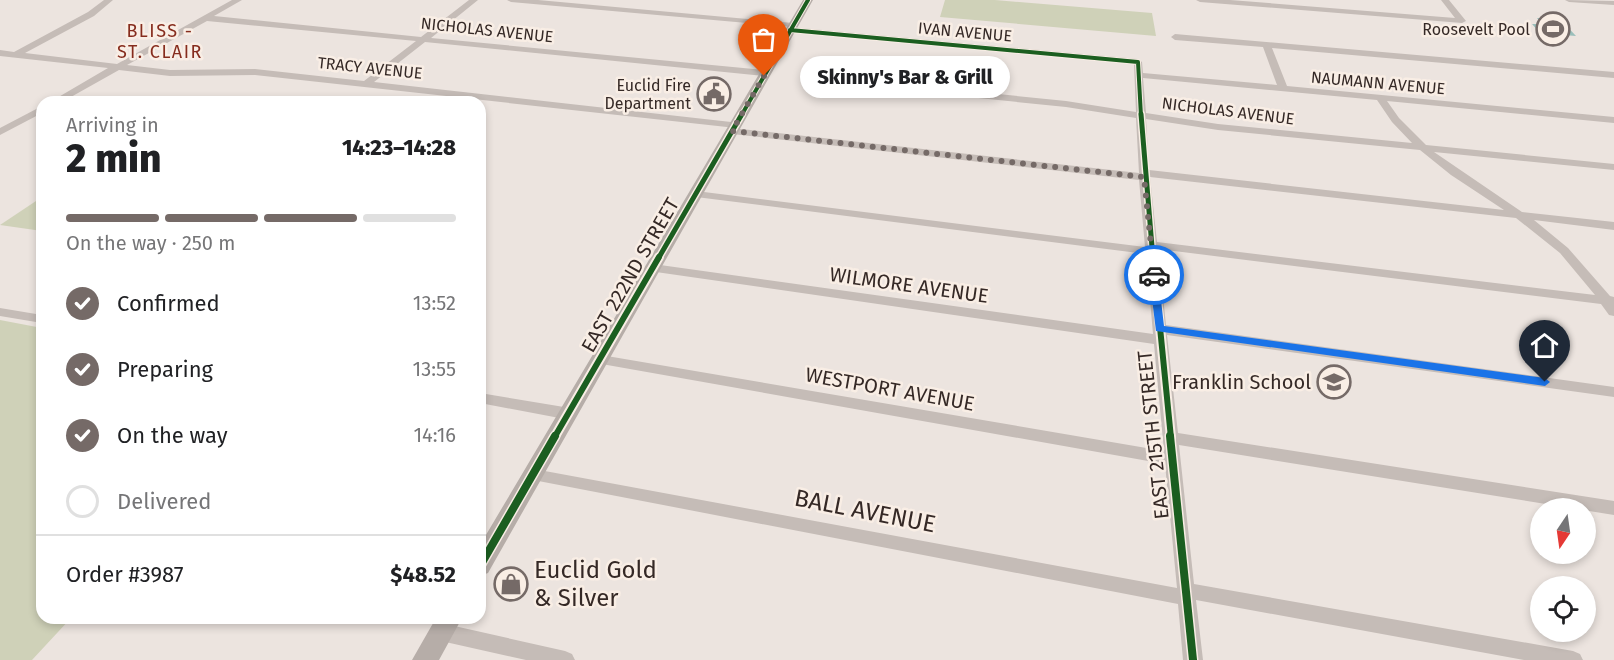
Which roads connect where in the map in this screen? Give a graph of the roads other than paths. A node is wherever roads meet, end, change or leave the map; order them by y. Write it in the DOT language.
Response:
graph roads {
  1 [pos="109,0"];
  2 [pos="238,0"];
  3 [pos="474,0"];
  4 [pos="511,0"];
  5 [pos="808,0"];
  6 [pos="1200,0"];
  7 [pos="1445,0"];
  8 [pos="1569,0"];
  9 [pos="1257,2"];
  10 [pos="1614,3"];
  11 [pos="206,18"];
  12 [pos="792,28"];
  13 [pos="1175,37"];
  14 [pos="424,39"];
  15 [pos="1268,45"];
  16 [pos="0,52"];
  17 [pos="15,55"];
  18 [pos="0,62"];
  19 [pos="119,67"];
  20 [pos="1138,68"];
  21 [pos="765,73"];
  22 [pos="1614,75"];
  23 [pos="840,81"];
  24 [pos="366,84"];
  25 [pos="1283,89"];
  26 [pos="66,96"];
  27 [pos="466,96"];
  28 [pos="486,98"];
  29 [pos="1380,98"];
  30 [pos="36,112"];
  31 [pos="1141,115"];
  32 [pos="1614,120"];
  33 [pos="734,128"];
  34 [pos="0,132"];
  35 [pos="1422,147"];
  36 [pos="1614,167"];
  37 [pos="1144,175"];
  38 [pos="696,194"];
  39 [pos="1519,215"];
  40 [pos="1614,226"];
  41 [pos="1151,248"];
  42 [pos="653,268"];
  43 [pos="1610,301"];
  44 [pos="0,312"];
  45 [pos="1614,312"];
  46 [pos="36,318"];
  47 [pos="1160,334"];
  48 [pos="600,360"];
  49 [pos="1614,392"];
  50 [pos="486,399"];
  51 [pos="570,414"];
  52 [pos="1171,438"];
  53 [pos="1173,459"];
  54 [pos="534,475"];
  55 [pos="1614,508"];
  56 [pos="486,557"];
  57 [pos="1186,594"];
  58 [pos="445,625"];
  59 [pos="425,660"];
  60 [pos="565,660"];
  61 [pos="1193,660"];
  62 [pos="1574,660"];
  1 -- 17 [label="street"];
  2 -- 11 [label="street"];
  3 -- 14 [label="street"];
  4 -- 12 [label="street, IVAN AVENUE"];
  5 -- 12 [label="street, EAST 222ND STREET"];
  6 -- 9 [label="street"];
  7 -- 9 [label="street"];
  8 -- 10 [label="street"];
  11 -- 14 [label="street, NICHOLAS AVENUE"];
  11 -- 19 [label="street"];
  12 -- 20 [label="street, IVAN AVENUE"];
  12 -- 21 [label="street, EAST 222ND STREET"];
  13 -- 15 [label="street"];
  14 -- 21 [label="street, NICHOLAS AVENUE"];
  14 -- 24 [label="street"];
  15 -- 22 [label="street"];
  15 -- 25 [label="street"];
  16 -- 17 [label="street, TRACY AVENUE"];
  17 -- 18 [label="street"];
  17 -- 19 [label="street, TRACY AVENUE"];
  19 -- 24 [label="street, TRACY AVENUE"];
  19 -- 26 [label="street"];
  20 -- 25 [label="street, NAUMANN AVENUE"];
  20 -- 31 [label="street, EAST 215TH STREET"];
  21 -- 33 [label="street, EAST 222ND STREET"];
  23 -- 31 [label="street, NICHOLAS AVENUE"];
  24 -- 27 [label="street, TRACY AVENUE"];
  25 -- 29 [label="street, NAUMANN AVENUE"];
  28 -- 33 [label="street, TRACY AVENUE"];
  29 -- 32 [label="street, NAUMANN AVENUE"];
  29 -- 35 [label="street"];
  30 -- 34 [label="street"];
  31 -- 35 [label="street, NICHOLAS AVENUE"];
  31 -- 37 [label="street, EAST 215TH STREET"];
  33 -- 37 [label="street, TRACY AVENUE"];
  33 -- 38 [label="street, EAST 222ND STREET"];
  35 -- 36 [label="street, NICHOLAS AVENUE"];
  35 -- 39 [label="street"];
  37 -- 39 [label="street, TRACY AVENUE"];
  37 -- 41 [label="street, EAST 215TH STREET"];
  38 -- 41 [label="street"];
  38 -- 42 [label="street, EAST 222ND STREET"];
  39 -- 40 [label="street, TRACY AVENUE"];
  39 -- 43 [label="street"];
  41 -- 43 [label="street"];
  41 -- 47 [label="street, EAST 215TH STREET"];
  42 -- 47 [label="street, WILMORE AVENUE"];
  42 -- 48 [label="street, EAST 222ND STREET"];
  43 -- 45 [label="street"];
  44 -- 46 [label="street"];
  47 -- 49 [label="street, WILMORE AVENUE"];
  47 -- 52 [label="street, EAST 215TH STREET"];
  48 -- 51 [label="street, EAST 222ND STREET"];
  48 -- 53 [label="street, WESTPORT AVENUE"];
  50 -- 51 [label="street"];
  51 -- 54 [label="street, EAST 222ND STREET"];
  52 -- 53 [label="street, EAST 215TH STREET"];
  52 -- 55 [label="street"];
  53 -- 57 [label="street, EAST 215TH STREET"];
  54 -- 56 [label="street, EAST 222ND STREET"];
  54 -- 57 [label="street, BALL AVENUE"];
  57 -- 61 [label="street, EAST 215TH STREET"];
  57 -- 62 [label="street, BALL AVENUE"];
  58 -- 59 [label="street"];
  58 -- 60 [label="street"];
}
